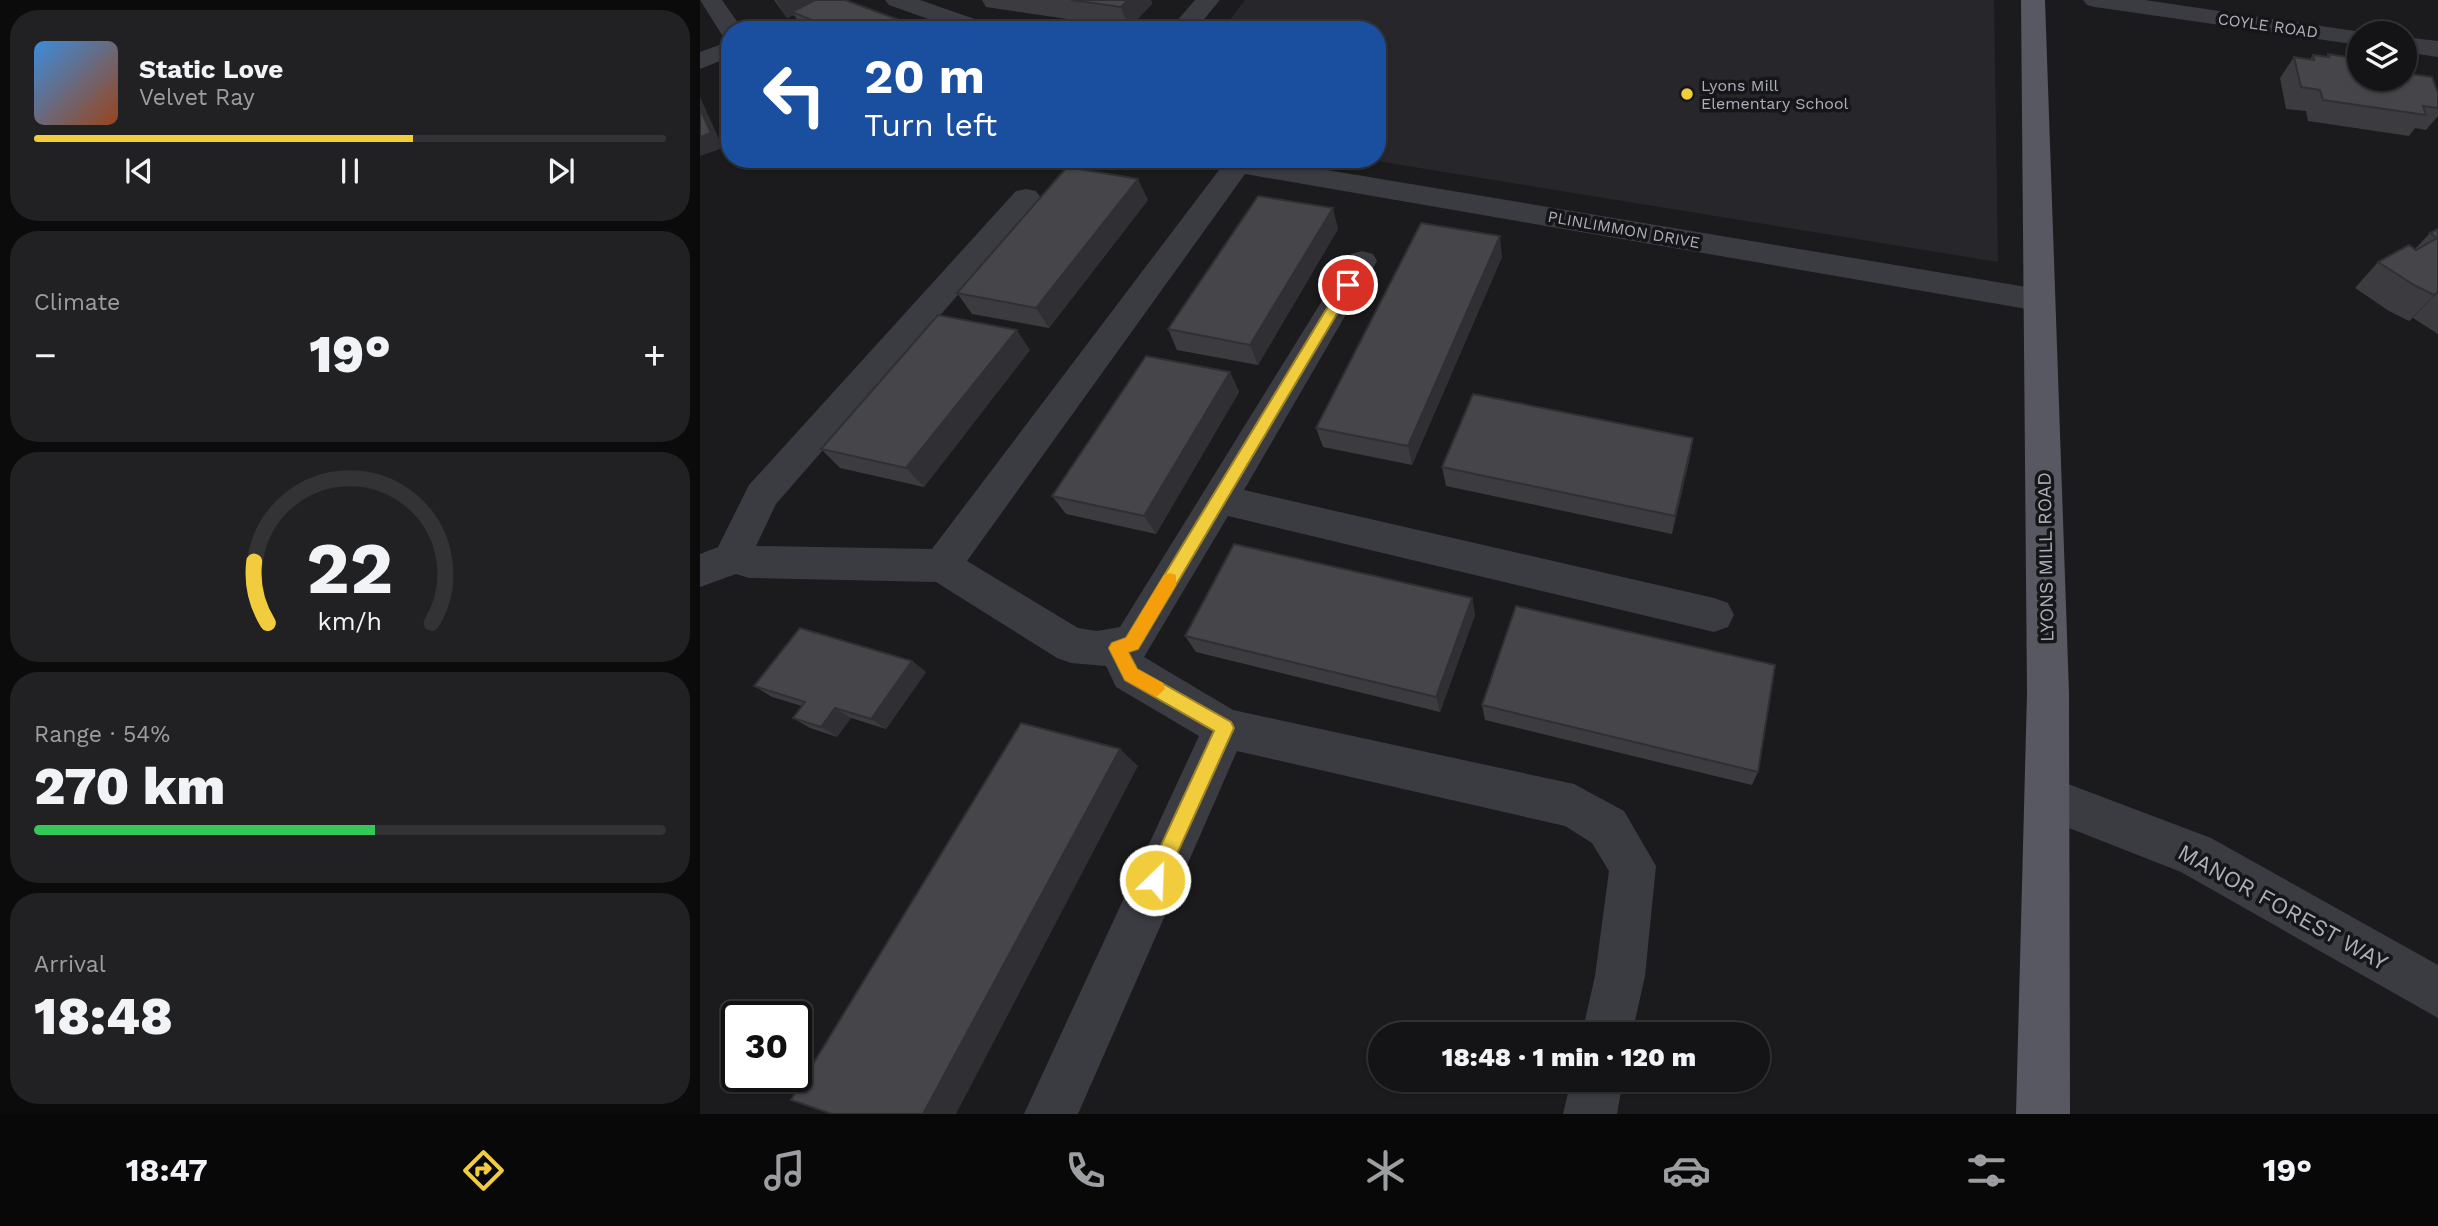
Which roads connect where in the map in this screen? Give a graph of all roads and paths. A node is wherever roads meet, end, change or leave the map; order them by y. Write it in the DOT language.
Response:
graph roads {
  1 [pos="710,0"];
  2 [pos="897,0"];
  3 [pos="1208,0"];
  4 [pos="2033,0"];
  5 [pos="2095,0"];
  6 [pos="725,21"];
  7 [pos="957,21"];
  8 [pos="1189,21"];
  9 [pos="2347,36"];
  10 [pos="2417,46"];
  11 [pos="2438,49"];
  12 [pos="721,52"];
  13 [pos="700,61"];
  14 [pos="1219,168"];
  15 [pos="1258,168"];
  16 [pos="1026,198"];
  17 [pos="1362,261"];
  18 [pos="2039,300"];
  19 [pos="1219,499"];
  20 [pos="736,557"];
  21 [pos="942,566"];
  22 [pos="700,571"];
  23 [pos="1714,615"];
  24 [pos="1118,648"];
  25 [pos="1225,728"];
  26 [pos="2047,799"];
  27 [pos="2438,993"];
  28 [pos="1610,1022"];
  29 [pos="1595,1092"];
  30 [pos="1051,1114"];
  31 [pos="1590,1114"];
  32 [pos="2043,1114"];
  1 -- 6 [label="street"];
  2 -- 7 [label="street"];
  3 -- 8 [label="street"];
  4 -- 18 [label="main road, LYONS MILL ROAD"];
  5 -- 9 [label="street, COYLE ROAD"];
  10 -- 11 [label="street"];
  12 -- 13 [label="street"];
  14 -- 21 [label="street"];
  15 -- 18 [label="street, PLINLIMMON DRIVE"];
  16 -- 20 [label="street"];
  17 -- 19 [label="street"];
  18 -- 26 [label="main road, LYONS MILL ROAD"];
  19 -- 23 [label="street"];
  19 -- 24 [label="street"];
  20 -- 21 [label="street"];
  20 -- 22 [label="street"];
  21 -- 24 [label="street"];
  24 -- 25 [label="street"];
  25 -- 28 [label="street"];
  25 -- 30 [label="street"];
  26 -- 27 [label="street, MANOR FOREST WAY"];
  26 -- 32 [label="main road, LYONS MILL ROAD"];
  29 -- 31 [label="street"];
}
